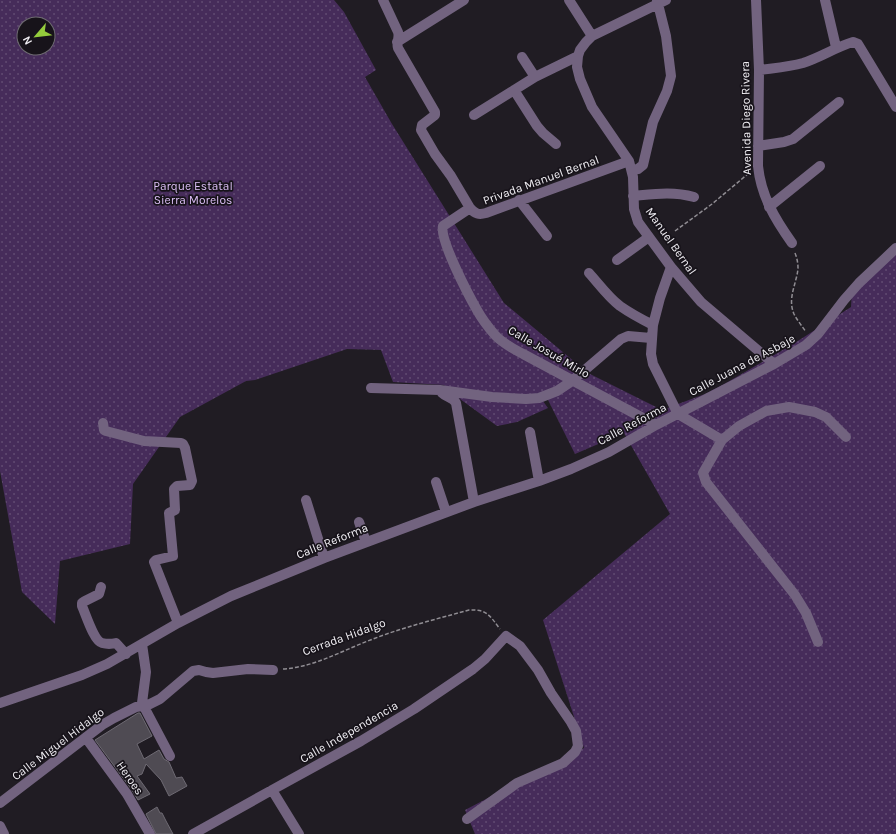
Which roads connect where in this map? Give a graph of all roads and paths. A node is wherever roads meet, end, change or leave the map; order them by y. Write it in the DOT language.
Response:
graph roads {
  1 [pos="383,0"];
  2 [pos="464,0"];
  3 [pos="570,0"];
  4 [pos="756,0"];
  5 [pos="825,0"];
  6 [pos="661,1"];
  7 [pos="592,36"];
  8 [pos="397,42"];
  9 [pos="836,47"];
  10 [pos="578,56"];
  11 [pos="522,57"];
  12 [pos="760,70"];
  13 [pos="535,77"];
  14 [pos="514,90"];
  15 [pos="839,102"];
  16 [pos="896,108"];
  17 [pos="474,115"];
  18 [pos="556,144"];
  19 [pos="758,146"];
  20 [pos="631,165"];
  21 [pos="758,166"];
  22 [pos="820,166"];
  23 [pos="634,196"];
  24 [pos="694,197"];
  25 [pos="519,200"];
  26 [pos="769,207"];
  27 [pos="470,208"];
  28 [pos="443,226"];
  29 [pos="675,231"];
  30 [pos="547,236"];
  31 [pos="649,237"];
  32 [pos="792,243"];
  33 [pos="896,248"];
  34 [pos="617,260"];
  35 [pos="671,267"];
  36 [pos="589,273"];
  37 [pos="653,325"];
  38 [pos="651,338"];
  39 [pos="812,340"];
  40 [pos="774,364"];
  41 [pos="572,381"];
  42 [pos="371,388"];
  43 [pos="440,390"];
  44 [pos="678,414"];
  45 [pos="103,423"];
  46 [pos="656,425"];
  47 [pos="530,432"];
  48 [pos="846,437"];
  49 [pos="722,440"];
  50 [pos="539,481"];
  51 [pos="436,482"];
  52 [pos="306,500"];
  53 [pos="474,502"];
  54 [pos="446,512"];
  55 [pos="359,522"];
  56 [pos="366,542"];
  57 [pos="324,558"];
  58 [pos="101,587"];
  59 [pos="178,623"];
  60 [pos="506,636"];
  61 [pos="818,642"];
  62 [pos="142,644"];
  63 [pos="126,654"];
  64 [pos="273,670"];
  65 [pos="142,702"];
  66 [pos="0,703"];
  67 [pos="86,738"];
  68 [pos="170,756"];
  69 [pos="272,790"];
  70 [pos="0,803"];
  71 [pos="467,819"];
  72 [pos="0,826"];
  73 [pos="4,834"];
  74 [pos="150,834"];
  75 [pos="193,834"];
  76 [pos="299,834"];
  1 -- 8 [label="street"];
  2 -- 8 [label="street"];
  3 -- 7 [label="street"];
  4 -- 12 [label="street, Avenida Diego Rivera"];
  5 -- 9 [label="street"];
  6 -- 7 [label="street"];
  6 -- 20 [label="street"];
  7 -- 10 [label="street"];
  8 -- 27 [label="street"];
  9 -- 12 [label="street"];
  9 -- 16 [label="street"];
  10 -- 13 [label="street"];
  10 -- 20 [label="street"];
  11 -- 13 [label="street"];
  12 -- 19 [label="street, Avenida Diego Rivera"];
  13 -- 14 [label="street"];
  14 -- 17 [label="street"];
  14 -- 18 [label="street"];
  15 -- 19 [label="street"];
  19 -- 21 [label="street, Avenida Diego Rivera"];
  20 -- 23 [label="street, Manuel Bernal"];
  20 -- 25 [label="street, Privada Manuel Bernal"];
  21 -- 26 [label="street, Avenida Diego Rivera"];
  21 -- 29 [label="path"];
  22 -- 26 [label="street"];
  23 -- 24 [label="street"];
  23 -- 31 [label="street, Manuel Bernal"];
  25 -- 27 [label="street, Privada Manuel Bernal"];
  25 -- 30 [label="street"];
  26 -- 32 [label="street, Avenida Diego Rivera"];
  27 -- 28 [label="street, Privada Manuel Bernal"];
  28 -- 41 [label="street, Calle Josué Mirlo"];
  31 -- 34 [label="street"];
  31 -- 35 [label="street, Manuel Bernal"];
  32 -- 39 [label="path"];
  33 -- 39 [label="street, Calle Juana de Asbaje"];
  35 -- 37 [label="street"];
  35 -- 40 [label="street, Manuel Bernal"];
  36 -- 37 [label="street"];
  37 -- 38 [label="street"];
  38 -- 41 [label="street"];
  38 -- 44 [label="street"];
  39 -- 40 [label="street, Calle Juana de Asbaje"];
  40 -- 44 [label="street, Calle Juana de Asbaje"];
  41 -- 43 [label="street"];
  41 -- 46 [label="street, Calle Josué Mirlo"];
  42 -- 43 [label="street"];
  43 -- 53 [label="street"];
  44 -- 46 [label="street, Calle Reforma"];
  44 -- 49 [label="street"];
  45 -- 59 [label="street"];
  46 -- 50 [label="street, Calle Reforma"];
  47 -- 50 [label="street"];
  48 -- 49 [label="street"];
  49 -- 61 [label="street"];
  50 -- 53 [label="street, Calle Reforma"];
  51 -- 54 [label="street"];
  52 -- 57 [label="street"];
  53 -- 54 [label="street, Calle Reforma"];
  54 -- 56 [label="street, Calle Reforma"];
  55 -- 56 [label="street"];
  56 -- 57 [label="street, Calle Reforma"];
  57 -- 59 [label="street, Calle Reforma"];
  58 -- 63 [label="street"];
  59 -- 62 [label="street, Calle Reforma"];
  60 -- 64 [label="path, Cerrada Hidalgo"];
  60 -- 69 [label="street, Calle Independencia"];
  60 -- 71 [label="street"];
  62 -- 63 [label="street, Calle Reforma"];
  62 -- 65 [label="street"];
  63 -- 66 [label="street, Calle Reforma"];
  64 -- 65 [label="street"];
  65 -- 67 [label="street, Calle Miguel Hidalgo"];
  65 -- 68 [label="street"];
  67 -- 70 [label="street, Calle Miguel Hidalgo"];
  67 -- 74 [label="street, Heroes"];
  69 -- 75 [label="street, Calle Independencia"];
  69 -- 76 [label="street"];
  72 -- 73 [label="street"];
}
